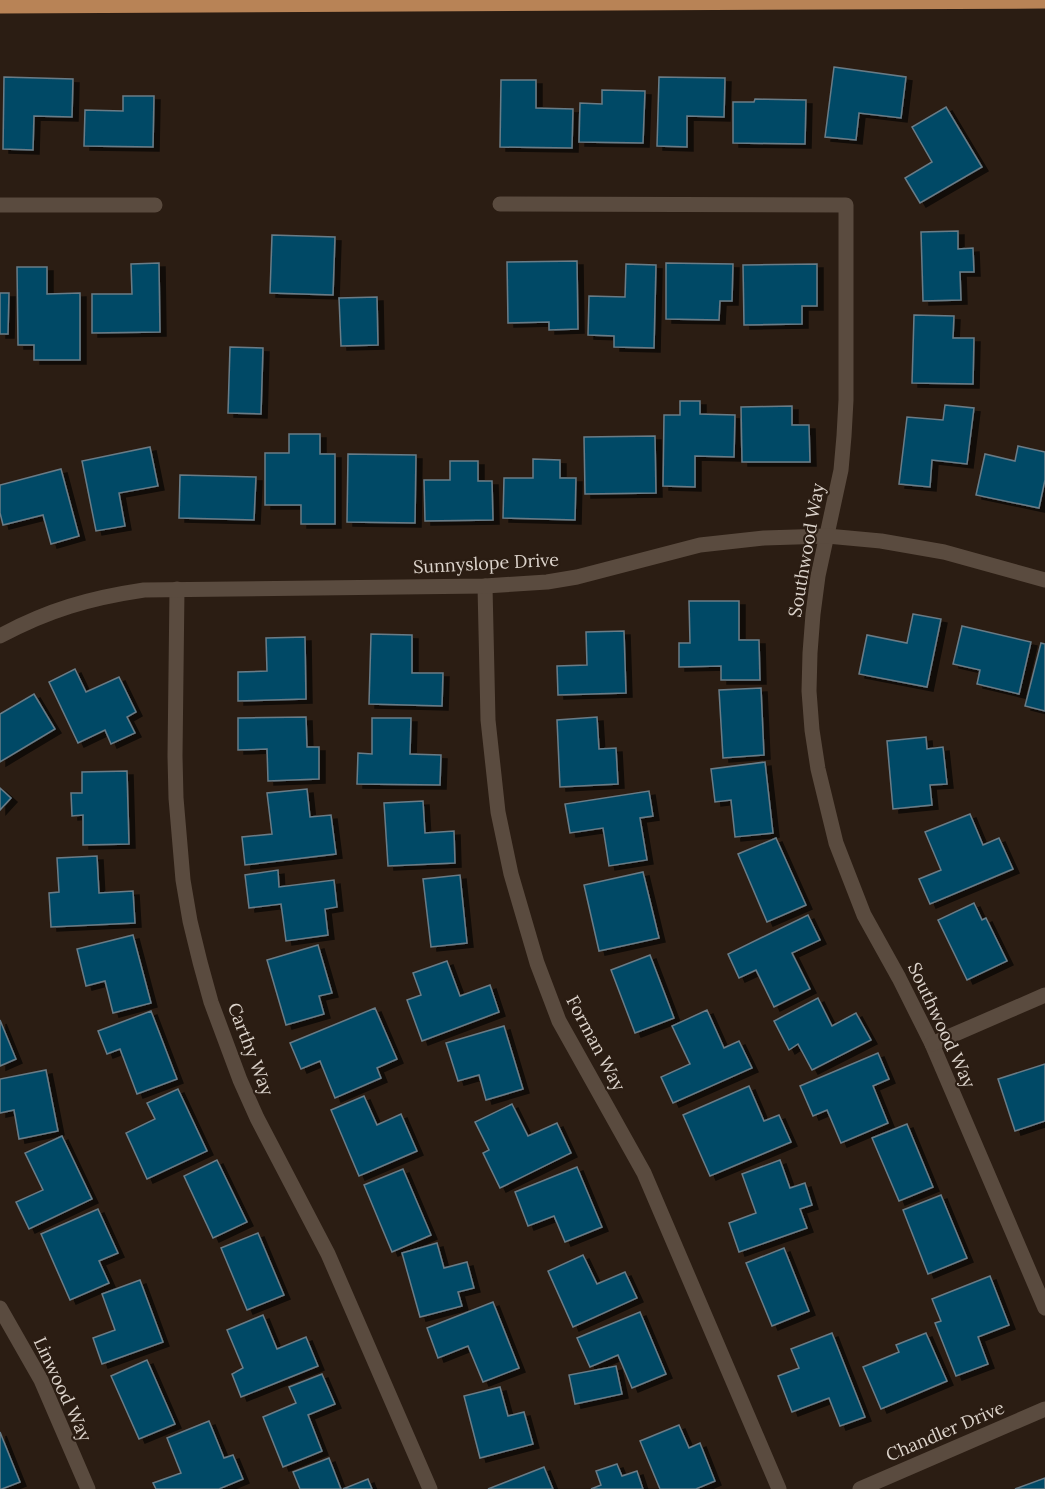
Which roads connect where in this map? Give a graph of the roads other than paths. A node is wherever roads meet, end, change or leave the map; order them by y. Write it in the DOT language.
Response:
graph roads {
  1 [pos="1045,1"];
  2 [pos="0,6"];
  3 [pos="500,204"];
  4 [pos="0,205"];
  5 [pos="155,205"];
  6 [pos="827,537"];
  7 [pos="1045,580"];
  8 [pos="485,586"];
  9 [pos="177,589"];
  10 [pos="0,636"];
  11 [pos="1045,995"];
  12 [pos="932,1044"];
  13 [pos="0,1308"];
  14 [pos="1045,1308"];
  15 [pos="1045,1409"];
  16 [pos="88,1489"];
  17 [pos="430,1489"];
  18 [pos="779,1489"];
  19 [pos="860,1489"];
  1 -- 2 [label="main road"];
  3 -- 6 [label="street, Southwood Way"];
  4 -- 5 [label="street"];
  6 -- 7 [label="street, Sunnyslope Drive"];
  6 -- 8 [label="street, Sunnyslope Drive"];
  6 -- 12 [label="street, Southwood Way"];
  8 -- 9 [label="street, Sunnyslope Drive"];
  8 -- 18 [label="street, Forman Way"];
  9 -- 10 [label="street, Sunnyslope Drive"];
  9 -- 17 [label="street, Carthy Way"];
  11 -- 12 [label="street"];
  12 -- 14 [label="street, Southwood Way"];
  13 -- 16 [label="street, Linwood Way"];
  15 -- 19 [label="street, Chandler Drive"];
}
